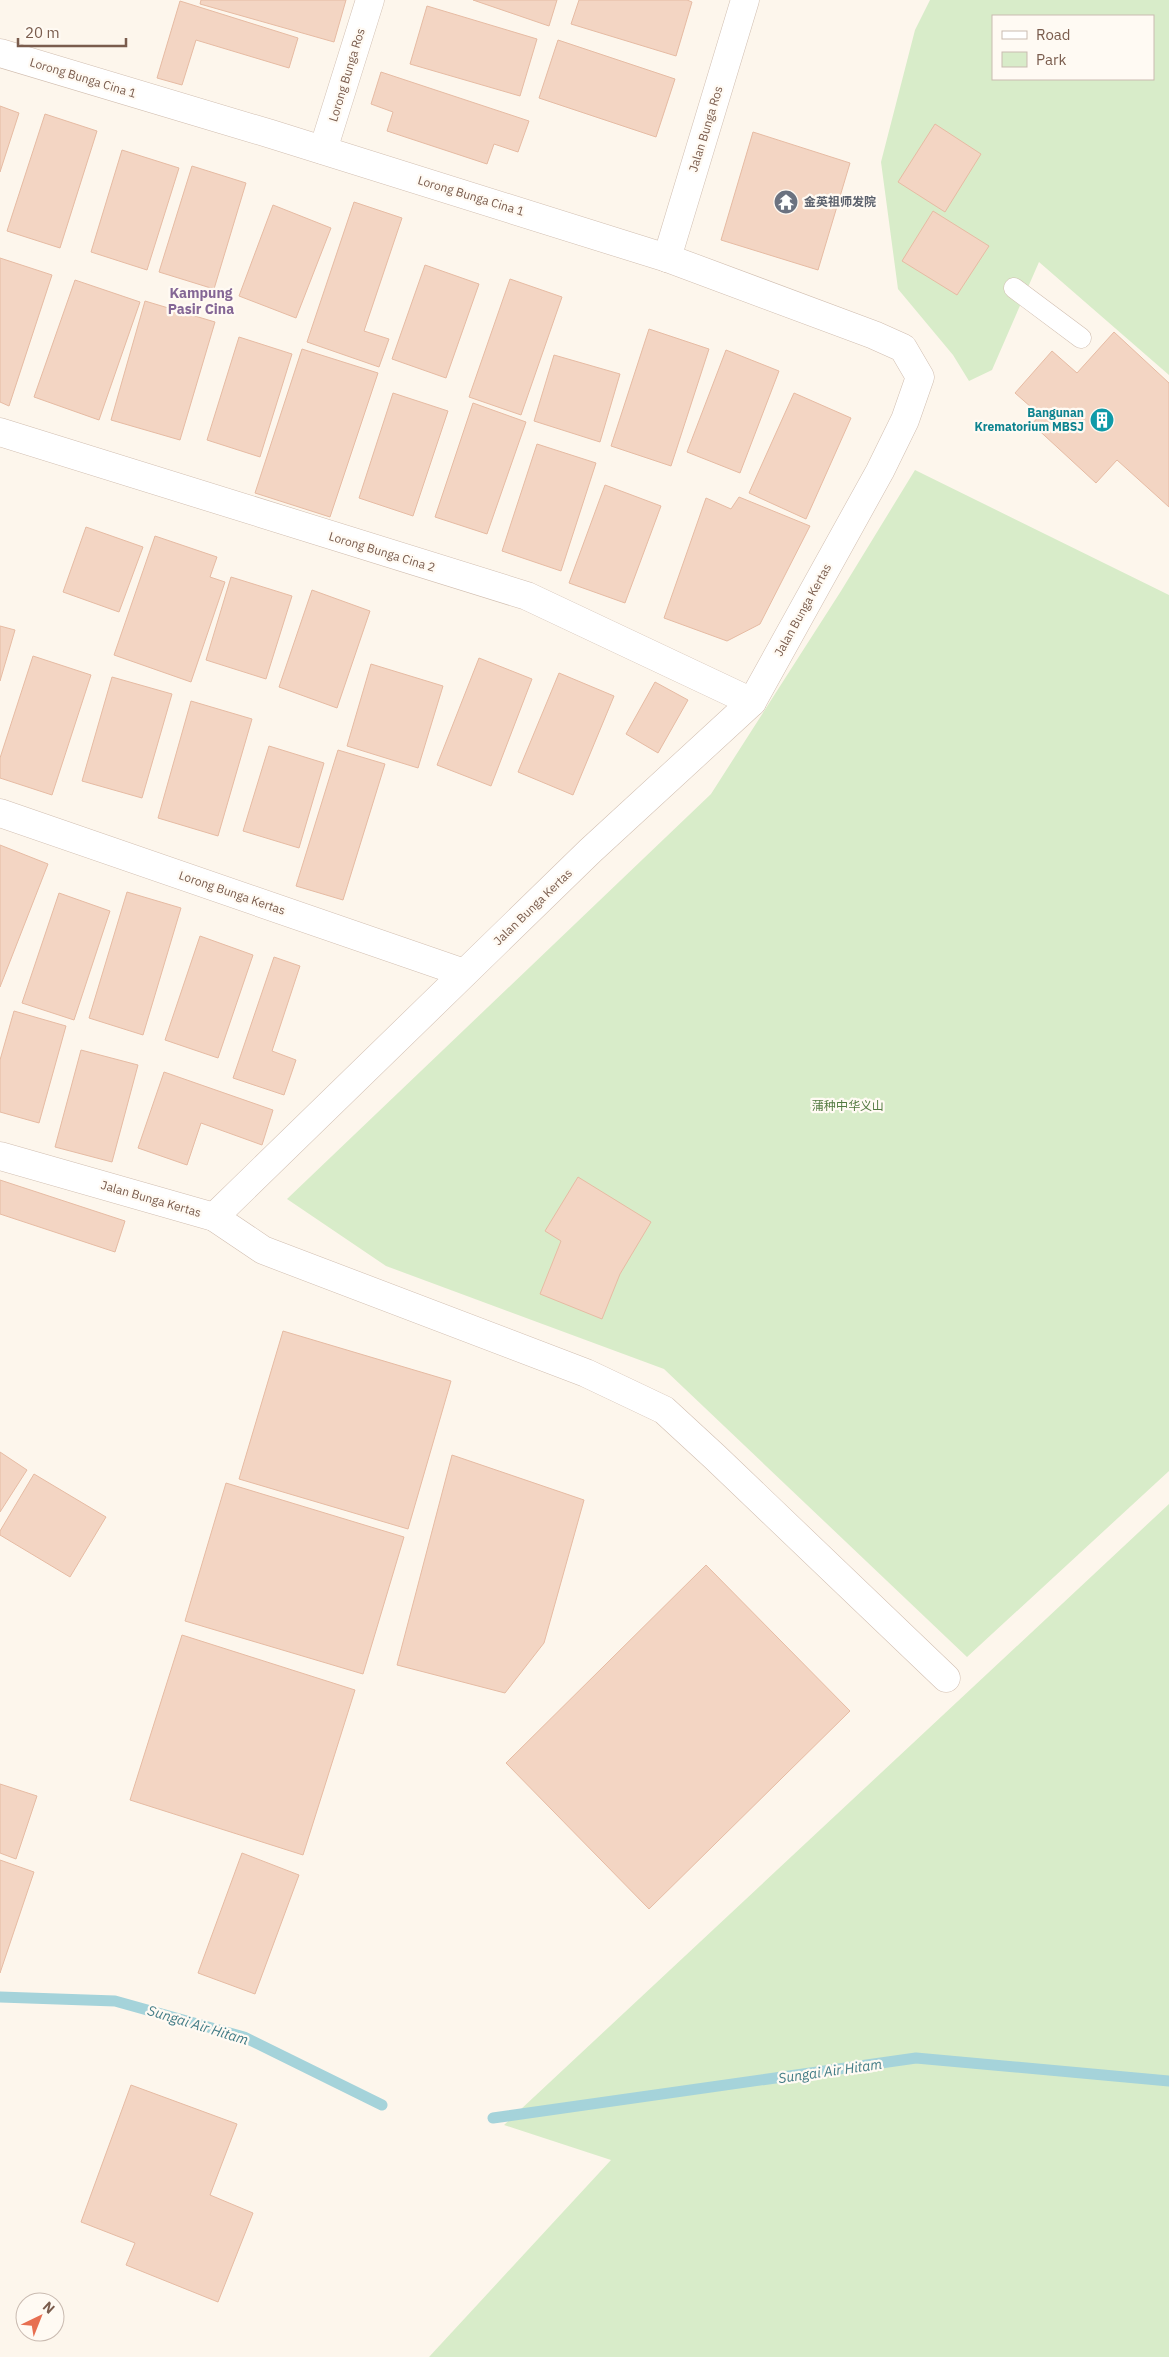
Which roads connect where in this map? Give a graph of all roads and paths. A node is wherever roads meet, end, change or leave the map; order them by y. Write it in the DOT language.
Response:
graph roads {
  1 [pos="370,0"];
  2 [pos="745,0"];
  3 [pos="0,53"];
  4 [pos="323,150"];
  5 [pos="667,258"];
  6 [pos="1014,288"];
  7 [pos="1080,338"];
  8 [pos="920,377"];
  9 [pos="0,432"];
  10 [pos="752,702"];
  11 [pos="0,813"];
  12 [pos="464,973"];
  13 [pos="0,1156"];
  14 [pos="214,1217"];
  15 [pos="946,1678"];
  1 -- 4 [label="street, Lorong Bunga Ros"];
  2 -- 5 [label="street, Jalan Bunga Ros"];
  3 -- 4 [label="street, Lorong Bunga Cina 1"];
  4 -- 5 [label="street, Lorong Bunga Cina 1"];
  5 -- 8 [label="street, Lorong Bunga Cina 1"];
  6 -- 7 [label="lane"];
  8 -- 10 [label="street, Jalan Bunga Kertas"];
  9 -- 10 [label="street, Lorong Bunga Cina 2"];
  10 -- 12 [label="street, Jalan Bunga Kertas"];
  11 -- 12 [label="street, Lorong Bunga Kertas"];
  12 -- 14 [label="street, Jalan Bunga Kertas"];
  13 -- 14 [label="street, Jalan Bunga Kertas"];
  14 -- 15 [label="street"];
}
